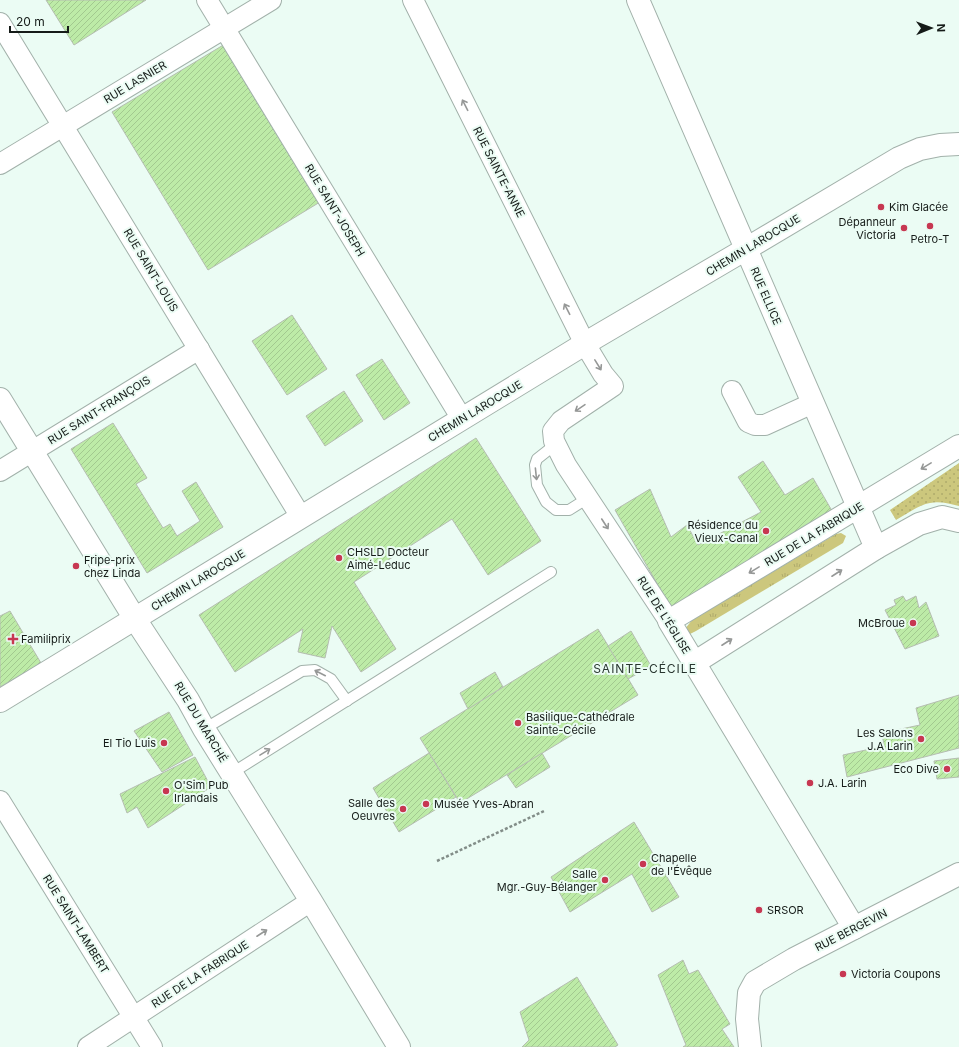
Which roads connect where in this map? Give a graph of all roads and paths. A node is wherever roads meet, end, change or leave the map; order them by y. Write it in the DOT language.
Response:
graph roads {
  1 [pos="207,0"];
  2 [pos="271,0"];
  3 [pos="412,0"];
  4 [pos="641,1"];
  5 [pos="0,23"];
  6 [pos="224,28"];
  7 [pos="63,126"];
  8 [pos="959,144"];
  9 [pos="0,164"];
  10 [pos="746,249"];
  11 [pos="584,344"];
  12 [pos="199,349"];
  13 [pos="732,391"];
  14 [pos="0,399"];
  15 [pos="813,403"];
  16 [pos="462,419"];
  17 [pos="556,444"];
  18 [pos="959,446"];
  19 [pos="32,451"];
  20 [pos="0,471"];
  21 [pos="588,498"];
  22 [pos="858,507"];
  23 [pos="301,517"];
  24 [pos="959,521"];
  25 [pos="876,548"];
  26 [pos="552,572"];
  27 [pos="136,619"];
  28 [pos="669,621"];
  29 [pos="694,663"];
  30 [pos="347,701"];
  31 [pos="0,702"];
  32 [pos="204,729"];
  33 [pos="232,773"];
  34 [pos="0,801"];
  35 [pos="544,810"];
  36 [pos="437,861"];
  37 [pos="959,874"];
  38 [pos="311,901"];
  39 [pos="854,928"];
  40 [pos="134,1016"];
  41 [pos="88,1047"];
  42 [pos="152,1047"];
  43 [pos="399,1047"];
  44 [pos="750,1047"];
  1 -- 6 [label="street, RUE SAINT-JOSEPH"];
  2 -- 6 [label="street, RUE LASNIER"];
  11 -- 3 [label="street, RUE SAINTE-ANNE, one-way"];
  4 -- 10 [label="street, RUE ELLICE"];
  5 -- 7 [label="street, RUE SAINT-LOUIS"];
  6 -- 7 [label="street, RUE LASNIER"];
  6 -- 16 [label="street, RUE SAINT-JOSEPH"];
  7 -- 9 [label="street, RUE LASNIER"];
  7 -- 12 [label="street, RUE SAINT-LOUIS"];
  8 -- 10 [label="street, CHEMIN LAROCQUE"];
  10 -- 11 [label="street, CHEMIN LAROCQUE"];
  10 -- 15 [label="street, RUE ELLICE"];
  11 -- 16 [label="street, CHEMIN LAROCQUE"];
  11 -- 17 [label="street, RUE DE L'ÉGLISE, one-way"];
  12 -- 19 [label="street, RUE SAINT-FRANÇOIS"];
  12 -- 23 [label="street, RUE SAINT-LOUIS"];
  13 -- 15 [label="street"];
  14 -- 19 [label="street, RUE DU MARCHÉ"];
  15 -- 22 [label="street, RUE ELLICE"];
  16 -- 23 [label="street, CHEMIN LAROCQUE"];
  17 -- 21 [label="street, RUE DE L'ÉGLISE"];
  17 -- 21 [label="lane, one-way"];
  18 -- 22 [label="street, RUE DE LA FABRIQUE, one-way"];
  19 -- 20 [label="street, RUE SAINT-FRANÇOIS"];
  19 -- 27 [label="street, RUE DU MARCHÉ"];
  21 -- 28 [label="street, RUE DE L'ÉGLISE, one-way"];
  22 -- 25 [label="street, RUE ELLICE"];
  22 -- 28 [label="street, RUE DE LA FABRIQUE, one-way"];
  23 -- 27 [label="street, CHEMIN LAROCQUE"];
  24 -- 25 [label="street"];
  29 -- 25 [label="street, one-way"];
  26 -- 30 [label="lane"];
  27 -- 31 [label="street, CHEMIN LAROCQUE"];
  27 -- 32 [label="street, RUE DU MARCHÉ"];
  28 -- 29 [label="street, RUE DE L'ÉGLISE"];
  29 -- 39 [label="street, RUE DE L'ÉGLISE"];
  30 -- 32 [label="lane, one-way"];
  33 -- 30 [label="lane, one-way"];
  32 -- 33 [label="street, RUE DU MARCHÉ"];
  33 -- 38 [label="street, RUE DU MARCHÉ"];
  34 -- 40 [label="street, RUE SAINT-LAMBERT"];
  35 -- 36 [label="path"];
  37 -- 39 [label="street, RUE BERGEVIN"];
  40 -- 38 [label="street, RUE DE LA FABRIQUE, one-way"];
  38 -- 43 [label="street, RUE DU MARCHÉ"];
  39 -- 44 [label="street, RUE BERGEVIN"];
  40 -- 41 [label="street, RUE DE LA FABRIQUE"];
  40 -- 42 [label="street, RUE SAINT-LAMBERT"];
}
